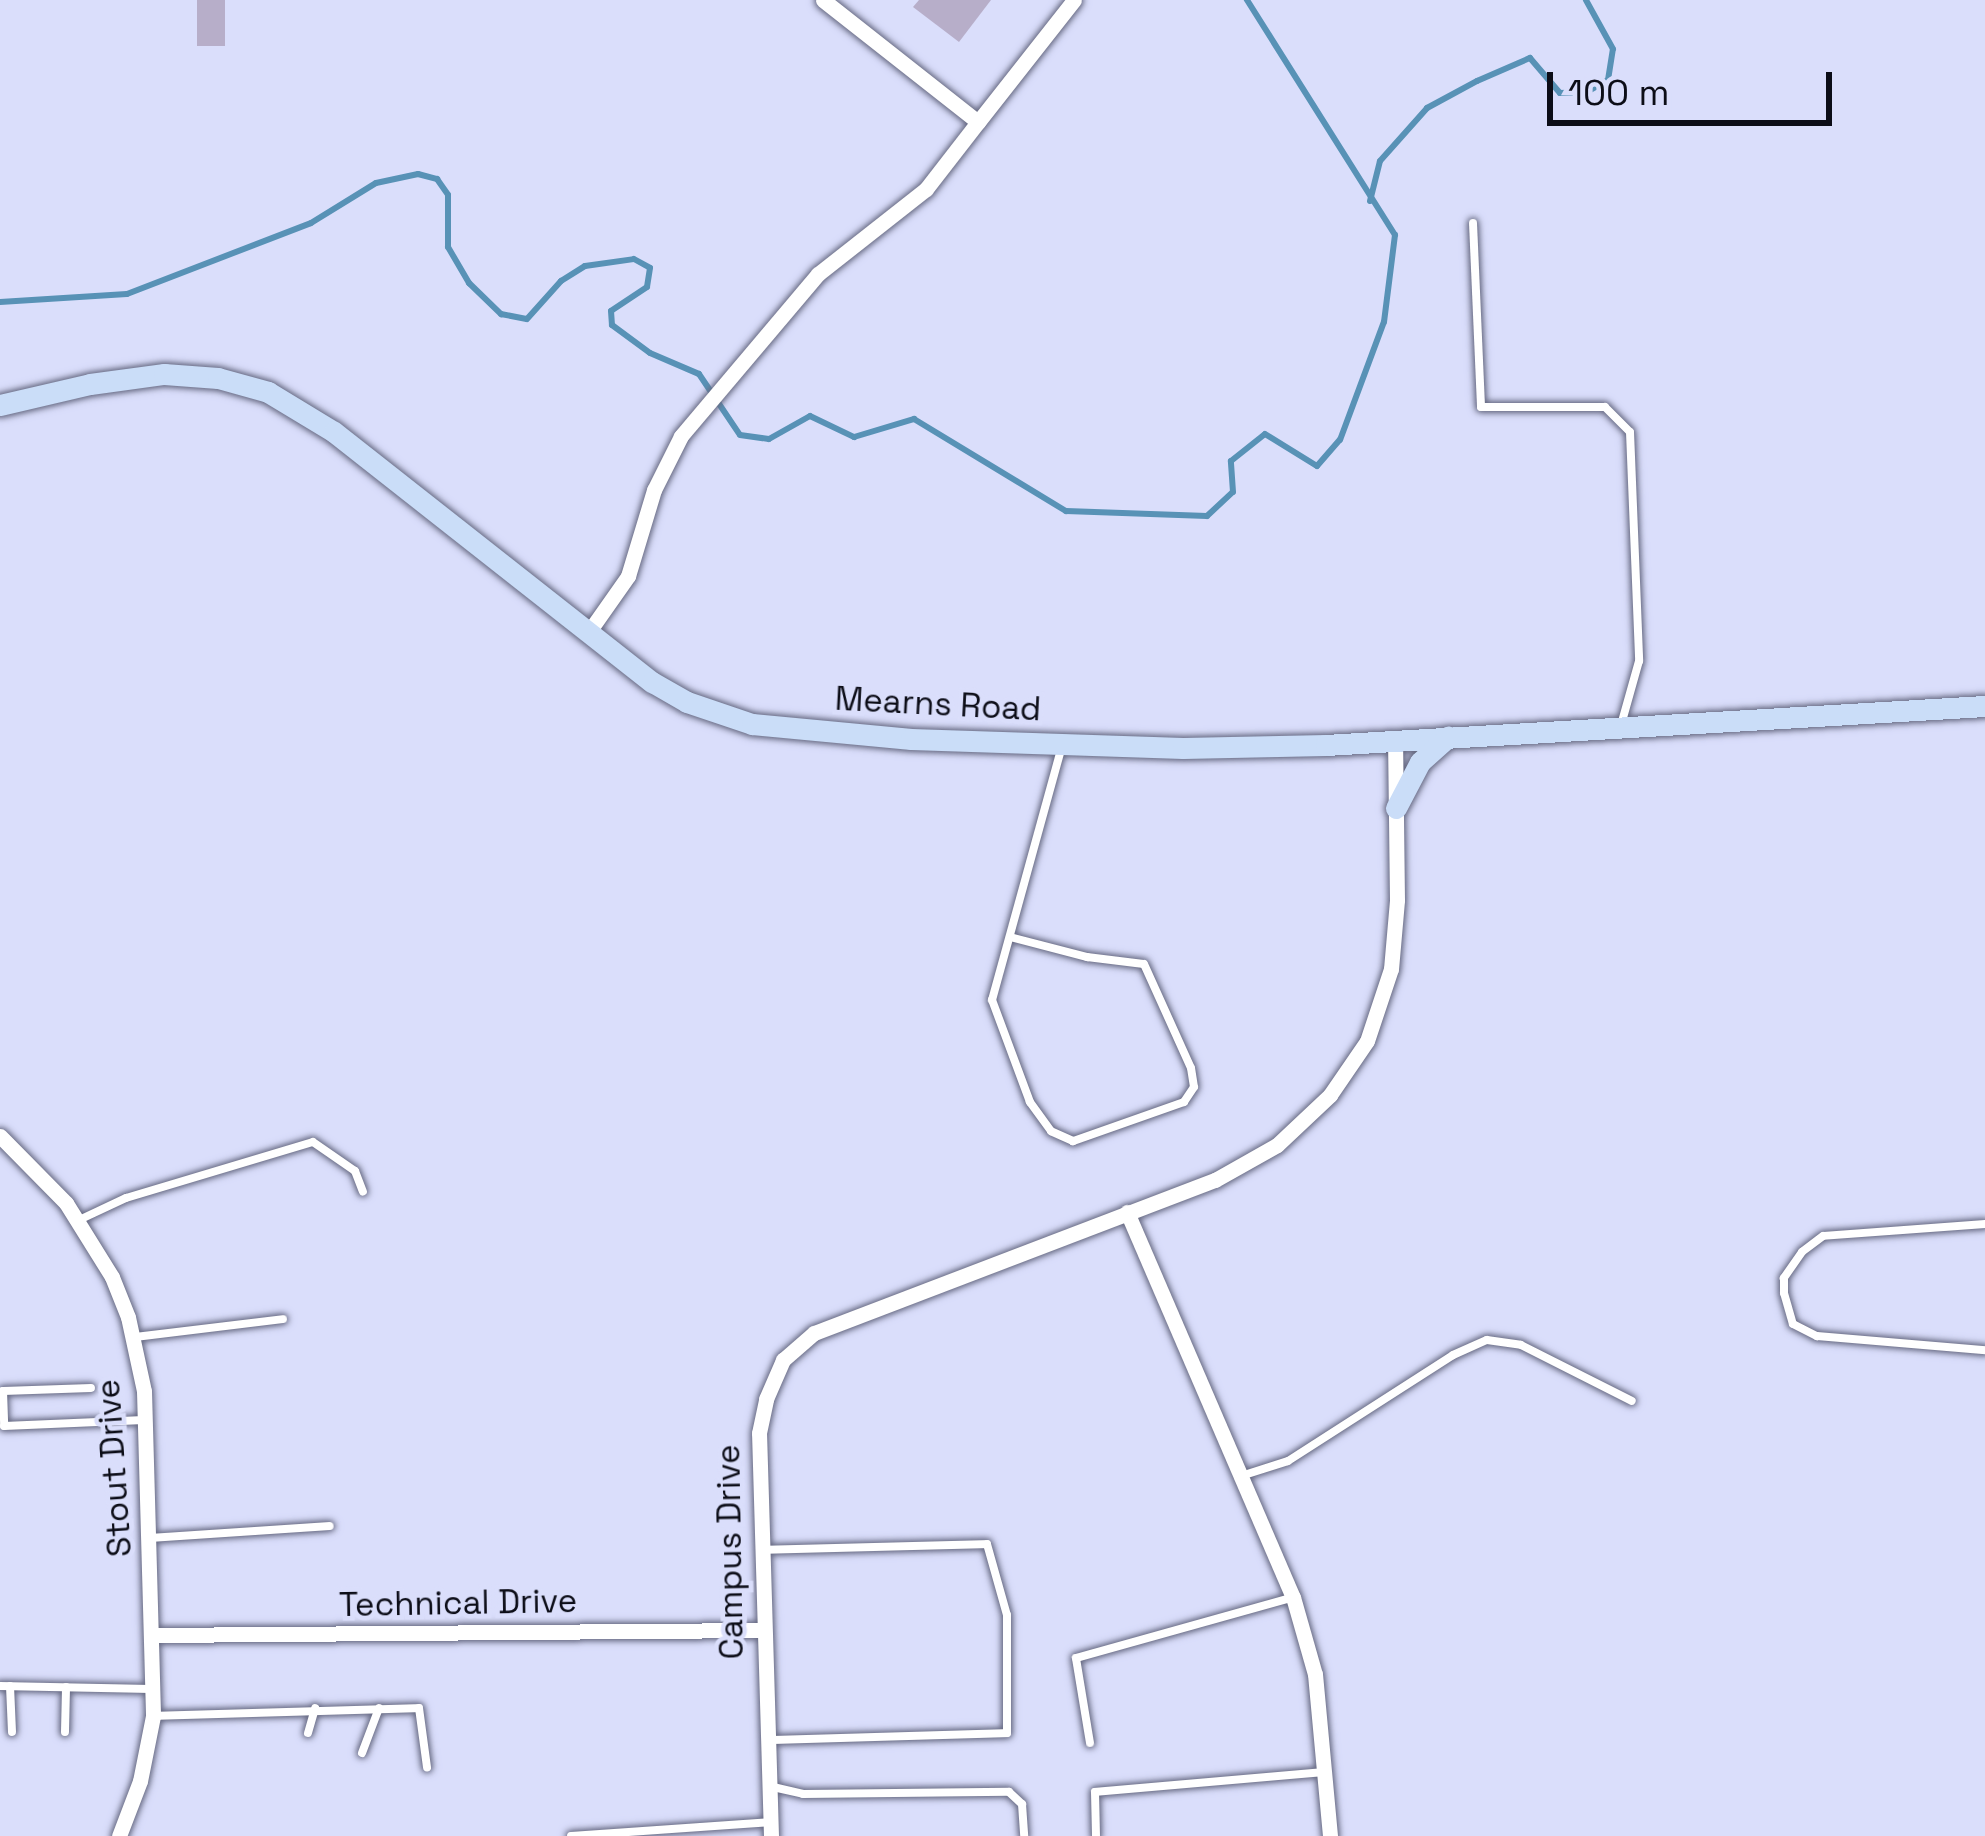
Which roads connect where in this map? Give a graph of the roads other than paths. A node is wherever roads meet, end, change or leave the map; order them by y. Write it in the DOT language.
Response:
graph roads {
  1 [pos="823,0"];
  2 [pos="1074,0"];
  3 [pos="977,122"];
  4 [pos="1473,223"];
  5 [pos="0,405"];
  6 [pos="588,633"];
  7 [pos="1985,706"];
  8 [pos="1621,727"];
  9 [pos="1449,737"];
  10 [pos="1395,741"];
  11 [pos="1063,745"];
  12 [pos="1396,808"];
  13 [pos="1010,937"];
  14 [pos="0,1136"];
  15 [pos="363,1192"];
  16 [pos="1127,1212"];
  17 [pos="79,1220"];
  18 [pos="1985,1224"];
  19 [pos="283,1318"];
  20 [pos="134,1338"];
  21 [pos="1985,1351"];
  22 [pos="91,1388"];
  23 [pos="1632,1401"];
  24 [pos="145,1420"];
  25 [pos="2,1426"];
  26 [pos="1240,1476"];
  27 [pos="330,1526"];
  28 [pos="150,1538"];
  29 [pos="761,1550"];
  30 [pos="1293,1597"];
  31 [pos="762,1630"];
  32 [pos="154,1635"];
  33 [pos="5,1686"];
  34 [pos="66,1687"];
  35 [pos="153,1689"];
  36 [pos="315,1708"];
  37 [pos="379,1708"];
  38 [pos="153,1716"];
  39 [pos="13,1732"];
  40 [pos="65,1732"];
  41 [pos="308,1733"];
  42 [pos="766,1741"];
  43 [pos="1090,1743"];
  44 [pos="362,1753"];
  45 [pos="427,1767"];
  46 [pos="1324,1772"];
  47 [pos="769,1786"];
  48 [pos="771,1829"];
  49 [pos="118,1836"];
  50 [pos="571,1836"];
  51 [pos="1024,1836"];
  52 [pos="1096,1836"];
  53 [pos="1330,1836"];
  1 -- 3 [label="street"];
  2 -- 3 [label="street"];
  3 -- 6 [label="street"];
  4 -- 8 [label="lane"];
  5 -- 6 [label="street, Mearns Road"];
  6 -- 11 [label="street, Mearns Road"];
  7 -- 8 [label="street, Mearns Road"];
  8 -- 9 [label="street, Mearns Road"];
  9 -- 10 [label="street, Mearns Road"];
  9 -- 12 [label="street"];
  10 -- 11 [label="street, Mearns Road"];
  10 -- 12 [label="street, Campus Drive"];
  11 -- 13 [label="lane"];
  12 -- 16 [label="street, Campus Drive"];
  13 -- 13 [label="lane"];
  14 -- 17 [label="street, Stout Drive"];
  15 -- 17 [label="lane"];
  16 -- 26 [label="street"];
  16 -- 29 [label="street, Campus Drive"];
  17 -- 20 [label="street, Stout Drive"];
  18 -- 21 [label="lane"];
  19 -- 20 [label="lane"];
  20 -- 24 [label="street, Stout Drive"];
  22 -- 25 [label="lane"];
  23 -- 26 [label="lane"];
  24 -- 25 [label="lane"];
  24 -- 28 [label="street, Stout Drive"];
  26 -- 30 [label="street"];
  27 -- 28 [label="lane"];
  28 -- 32 [label="street, Stout Drive"];
  29 -- 31 [label="street, Campus Drive"];
  29 -- 42 [label="lane"];
  30 -- 43 [label="lane"];
  30 -- 46 [label="street"];
  31 -- 32 [label="street, Technical Drive"];
  31 -- 42 [label="street, Campus Drive"];
  32 -- 35 [label="street, Stout Drive"];
  33 -- 34 [label="lane"];
  33 -- 39 [label="lane"];
  34 -- 35 [label="lane"];
  34 -- 40 [label="lane"];
  35 -- 38 [label="street, Stout Drive"];
  36 -- 37 [label="lane"];
  36 -- 38 [label="lane"];
  36 -- 41 [label="lane"];
  37 -- 44 [label="lane"];
  37 -- 45 [label="lane"];
  38 -- 49 [label="street, Stout Drive"];
  42 -- 47 [label="street, Campus Drive"];
  46 -- 52 [label="lane"];
  46 -- 53 [label="street"];
  47 -- 48 [label="street, Campus Drive"];
  47 -- 51 [label="lane"];
  48 -- 50 [label="lane"];
}
